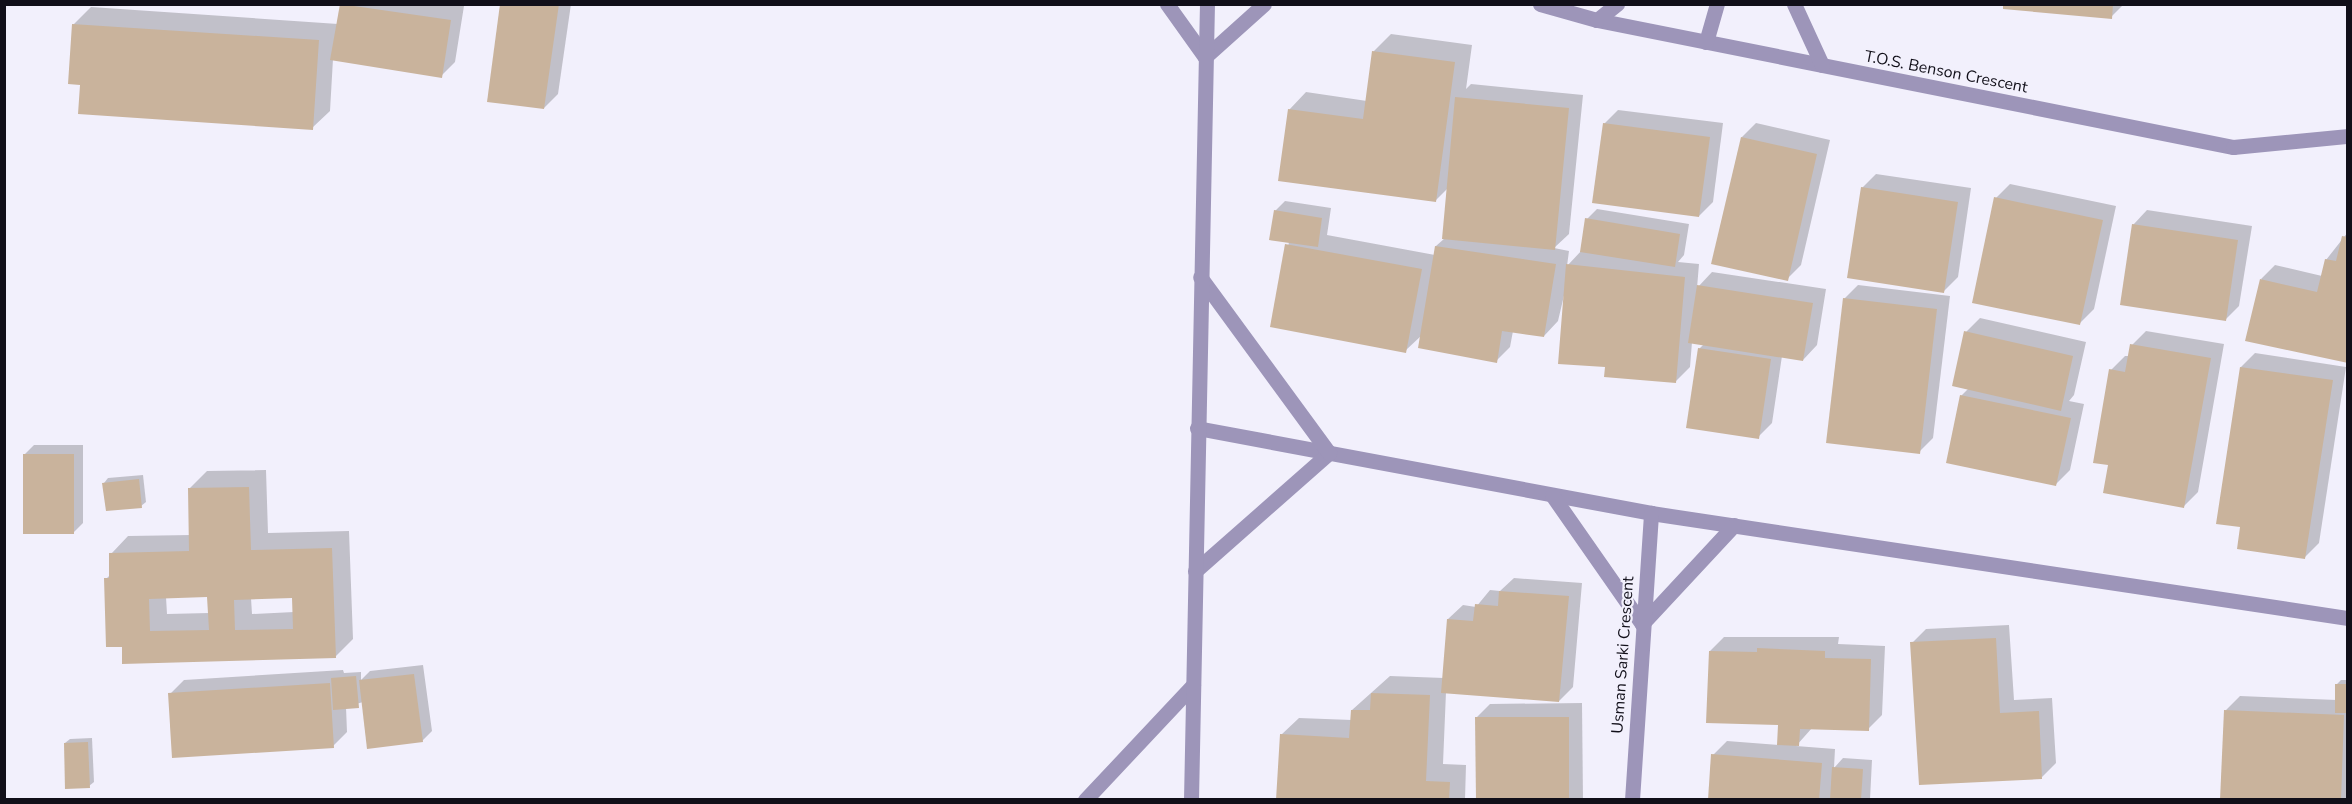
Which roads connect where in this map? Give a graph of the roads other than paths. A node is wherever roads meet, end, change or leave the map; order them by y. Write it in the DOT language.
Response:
graph roads {
  1 [pos="1167,4"];
  2 [pos="1207,4"];
  3 [pos="1264,4"];
  4 [pos="1540,4"];
  5 [pos="1617,4"];
  6 [pos="1717,4"];
  7 [pos="1794,4"];
  8 [pos="1597,20"];
  9 [pos="1706,42"];
  10 [pos="1205,57"];
  11 [pos="1822,65"];
  12 [pos="2348,136"];
  13 [pos="1200,277"];
  14 [pos="1197,428"];
  15 [pos="1329,453"];
  16 [pos="1552,495"];
  17 [pos="1651,513"];
  18 [pos="1734,525"];
  19 [pos="1194,572"];
  20 [pos="2348,618"];
  21 [pos="1642,624"];
  22 [pos="1193,685"];
  23 [pos="1085,800"];
  24 [pos="1191,800"];
  25 [pos="1632,800"];
  1 -- 10 [label="street"];
  2 -- 10 [label="street"];
  3 -- 10 [label="street"];
  4 -- 8 [label="street, T.O.S. Benson Crescent"];
  5 -- 8 [label="street"];
  6 -- 9 [label="street"];
  7 -- 11 [label="street"];
  8 -- 9 [label="street, T.O.S. Benson Crescent"];
  9 -- 11 [label="street, T.O.S. Benson Crescent"];
  10 -- 13 [label="street"];
  11 -- 12 [label="street, T.O.S. Benson Crescent"];
  13 -- 14 [label="street"];
  13 -- 15 [label="street"];
  14 -- 15 [label="street"];
  14 -- 19 [label="street"];
  15 -- 16 [label="street"];
  15 -- 19 [label="street"];
  16 -- 17 [label="street"];
  16 -- 21 [label="street"];
  17 -- 18 [label="street"];
  17 -- 21 [label="street, Usman Sarki Crescent"];
  18 -- 20 [label="street"];
  18 -- 21 [label="street"];
  19 -- 22 [label="street"];
  21 -- 25 [label="street, Usman Sarki Crescent"];
  22 -- 23 [label="street"];
  22 -- 24 [label="street"];
}
